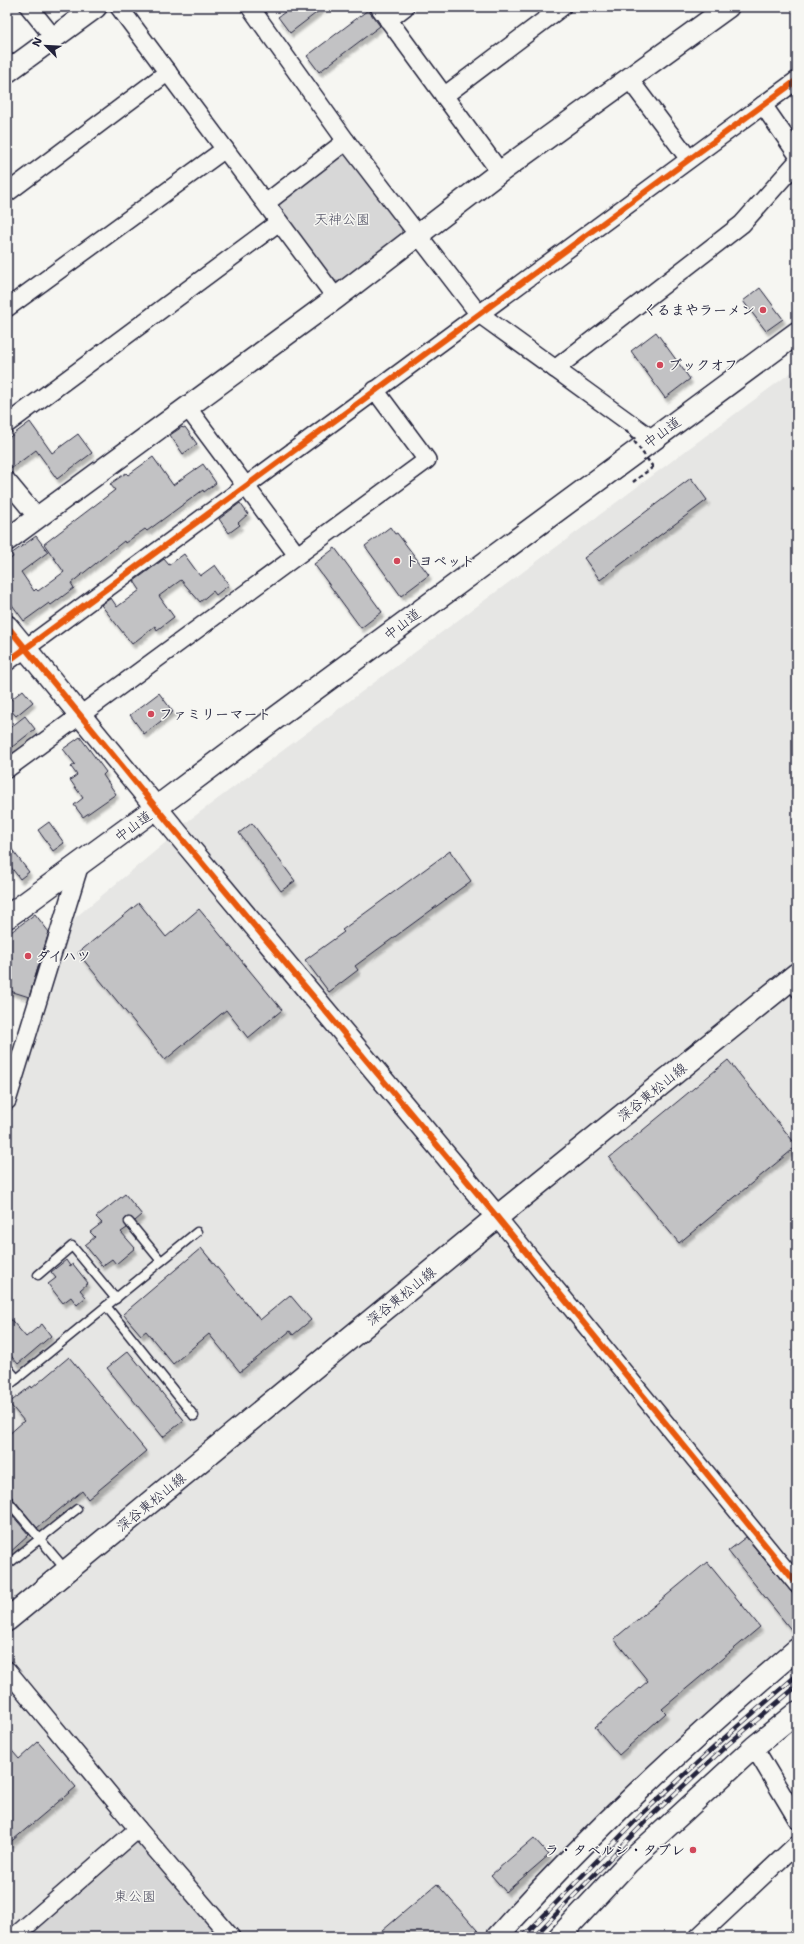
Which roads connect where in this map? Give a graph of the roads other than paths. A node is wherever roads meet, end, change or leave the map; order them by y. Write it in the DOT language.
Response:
graph roads {
  1 [pos="29,7"];
  2 [pos="96,7"];
  3 [pos="118,7"];
  4 [pos="250,7"];
  5 [pos="405,7"];
  6 [pos="562,7"];
  7 [pos="728,7"];
  8 [pos="383,13"];
  9 [pos="54,38"];
  10 [pos="7,72"];
  11 [pos="168,72"];
  12 [pos="629,79"];
  13 [pos="797,80"];
  14 [pos="444,96"];
  15 [pos="763,105"];
  16 [pos="346,141"];
  17 [pos="225,149"];
  18 [pos="797,154"];
  19 [pos="689,158"];
  20 [pos="797,162"];
  21 [pos="500,172"];
  22 [pos="7,193"];
  23 [pos="266,203"];
  24 [pos="279,222"];
  25 [pos="418,235"];
  26 [pos="336,298"];
  27 [pos="7,308"];
  28 [pos="478,313"];
  29 [pos="797,332"];
  30 [pos="554,369"];
  31 [pos="375,390"];
  32 [pos="187,407"];
  33 [pos="7,424"];
  34 [pos="652,439"];
  35 [pos="7,481"];
  36 [pos="247,487"];
  37 [pos="37,518"];
  38 [pos="7,540"];
  39 [pos="297,555"];
  40 [pos="7,626"];
  41 [pos="25,649"];
  42 [pos="7,662"];
  43 [pos="81,715"];
  44 [pos="7,769"];
  45 [pos="156,808"];
  46 [pos="80,864"];
  47 [pos="7,917"];
  48 [pos="794,983"];
  49 [pos="7,1101"];
  50 [pos="497,1217"];
  51 [pos="129,1222"];
  52 [pos="197,1232"];
  53 [pos="161,1261"];
  54 [pos="38,1275"];
  55 [pos="116,1299"];
  56 [pos="106,1306"];
  57 [pos="7,1367"];
  58 [pos="17,1379"];
  59 [pos="7,1387"];
  60 [pos="194,1416"];
  61 [pos="7,1500"];
  62 [pos="77,1509"];
  63 [pos="40,1539"];
  64 [pos="7,1565"];
  65 [pos="66,1571"];
  66 [pos="797,1584"];
  67 [pos="7,1620"];
  68 [pos="797,1649"];
  69 [pos="7,1670"];
  70 [pos="797,1712"];
  71 [pos="754,1747"];
  72 [pos="797,1819"];
  73 [pos="138,1829"];
  74 [pos="797,1844"];
  75 [pos="14,1937"];
  76 [pos="231,1937"];
  77 [pos="497,1937"];
  78 [pos="559,1937"];
  79 [pos="698,1937"];
  1 -- 9 [label="street"];
  2 -- 9 [label="street"];
  3 -- 11 [label="street"];
  4 -- 16 [label="street"];
  5 -- 8 [label="street"];
  6 -- 14 [label="street"];
  7 -- 12 [label="street"];
  8 -- 14 [label="street"];
  9 -- 10 [label="street"];
  11 -- 17 [label="street"];
  11 -- 22 [label="street"];
  12 -- 19 [label="street"];
  12 -- 21 [label="street"];
  13 -- 15 [label="street"];
  14 -- 21 [label="street"];
  15 -- 18 [label="street"];
  15 -- 19 [label="street"];
  16 -- 23 [label="street"];
  16 -- 25 [label="street"];
  17 -- 23 [label="street"];
  17 -- 27 [label="street"];
  19 -- 28 [label="street"];
  20 -- 30 [label="street"];
  21 -- 25 [label="street"];
  23 -- 24 [label="street"];
  24 -- 26 [label="street"];
  24 -- 33 [label="street"];
  25 -- 26 [label="street"];
  25 -- 28 [label="street"];
  26 -- 32 [label="street"];
  28 -- 30 [label="street"];
  28 -- 31 [label="street"];
  29 -- 34 [label="main road, 中山道"];
  30 -- 34 [label="street"];
  31 -- 36 [label="street"];
  31 -- 39 [label="street"];
  32 -- 36 [label="street"];
  32 -- 37 [label="street"];
  34 -- 45 [label="main road, 中山道"];
  35 -- 37 [label="street"];
  36 -- 39 [label="street"];
  36 -- 41 [label="street"];
  37 -- 38 [label="street"];
  39 -- 43 [label="street"];
  40 -- 41 [label="street"];
  41 -- 42 [label="street"];
  41 -- 43 [label="street"];
  43 -- 44 [label="street"];
  43 -- 45 [label="street"];
  45 -- 46 [label="main road, 中山道"];
  45 -- 50 [label="street"];
  46 -- 47 [label="main road, 中山道"];
  46 -- 49 [label="street"];
  48 -- 50 [label="main road, 深谷東松山線"];
  50 -- 65 [label="main road, 深谷東松山線"];
  50 -- 66 [label="street"];
  51 -- 53 [label="lane"];
  52 -- 53 [label="lane"];
  53 -- 55 [label="lane"];
  54 -- 55 [label="lane"];
  55 -- 56 [label="lane"];
  56 -- 58 [label="lane"];
  56 -- 60 [label="lane"];
  57 -- 58 [label="lane"];
  58 -- 59 [label="lane"];
  61 -- 63 [label="lane"];
  62 -- 63 [label="lane"];
  63 -- 64 [label="lane"];
  63 -- 65 [label="lane"];
  65 -- 67 [label="main road, 深谷東松山線"];
  68 -- 77 [label="street"];
  69 -- 73 [label="street"];
  70 -- 71 [label="street"];
  71 -- 72 [label="street"];
  71 -- 78 [label="street"];
  73 -- 75 [label="street"];
  73 -- 76 [label="street"];
  74 -- 79 [label="street"];
}
